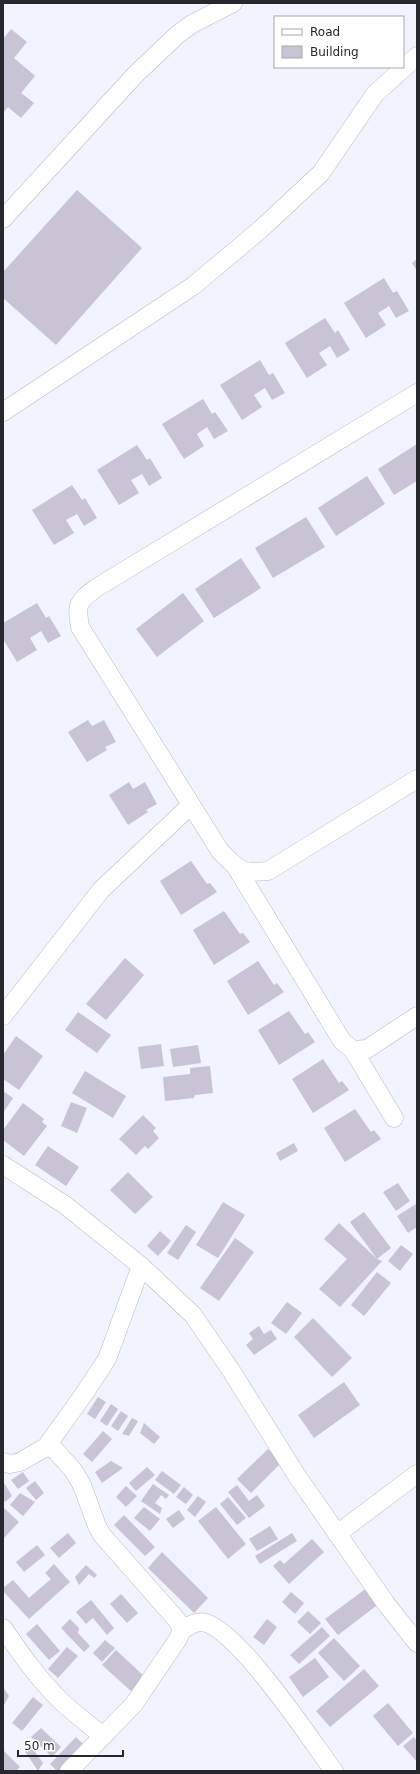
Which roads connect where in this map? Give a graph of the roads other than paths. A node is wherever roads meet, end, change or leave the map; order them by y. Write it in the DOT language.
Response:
graph roads {
  1 [pos="232,3"];
  2 [pos="417,56"];
  3 [pos="404,68"];
  4 [pos="404,68"];
  5 [pos="3,219"];
  6 [pos="417,393"];
  7 [pos="3,412"];
  8 [pos="417,779"];
  9 [pos="191,805"];
  10 [pos="236,867"];
  11 [pos="3,1016"];
  12 [pos="417,1016"];
  13 [pos="353,1050"];
  14 [pos="394,1118"];
  15 [pos="3,1165"];
  16 [pos="141,1266"];
  17 [pos="46,1447"];
  18 [pos="3,1462"];
  19 [pos="417,1474"];
  20 [pos="338,1534"];
  21 [pos="3,1628"];
  22 [pos="181,1631"];
  23 [pos="417,1642"];
  24 [pos="103,1736"];
  25 [pos="69,1771"];
  26 [pos="334,1771"];
  1 -- 5 [label="street"];
  2 -- 3 [label="street"];
  4 -- 7 [label="street"];
  6 -- 9 [label="street"];
  8 -- 10 [label="street"];
  9 -- 10 [label="street"];
  9 -- 11 [label="street"];
  10 -- 13 [label="street"];
  12 -- 13 [label="street"];
  13 -- 14 [label="street"];
  15 -- 16 [label="street"];
  16 -- 17 [label="street"];
  16 -- 20 [label="street"];
  17 -- 18 [label="street"];
  17 -- 22 [label="street"];
  19 -- 20 [label="street"];
  20 -- 23 [label="street"];
  21 -- 24 [label="street"];
  22 -- 24 [label="street"];
  22 -- 26 [label="street"];
  24 -- 25 [label="street"];
}
